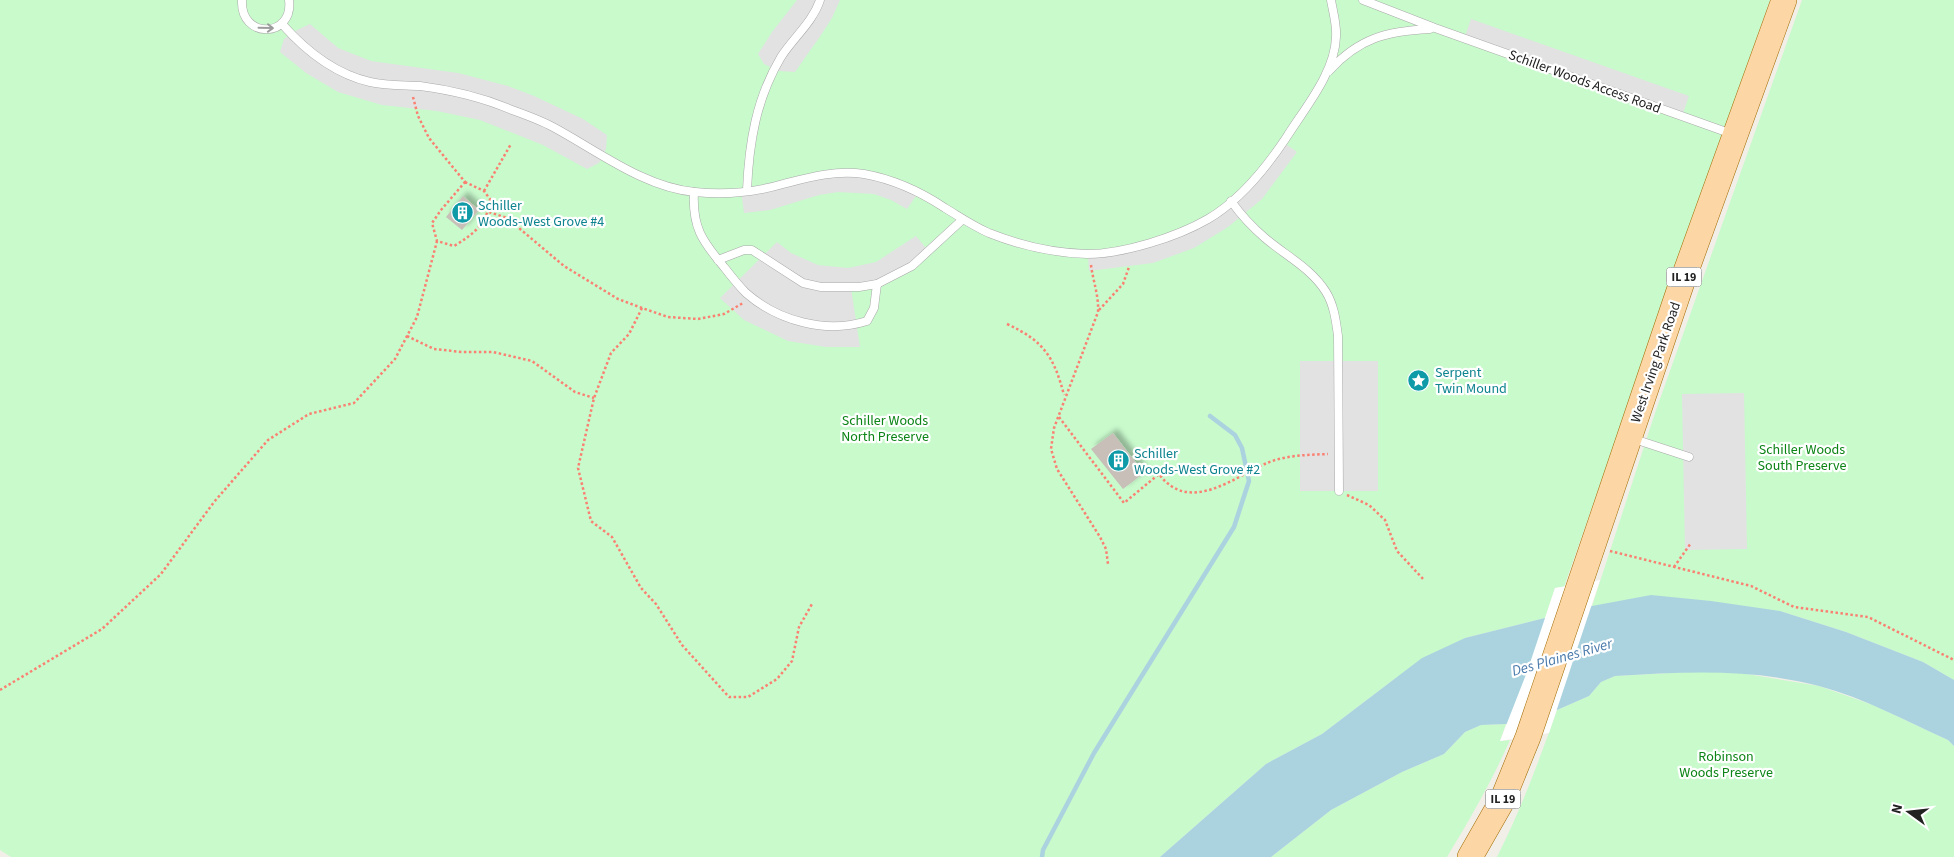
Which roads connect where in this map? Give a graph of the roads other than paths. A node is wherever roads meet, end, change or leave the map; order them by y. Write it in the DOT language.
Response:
graph roads {
  1 [pos="242,0"];
  2 [pos="289,0"];
  3 [pos="820,0"];
  4 [pos="1331,0"];
  5 [pos="1363,0"];
  6 [pos="1784,0"];
  7 [pos="282,24"];
  8 [pos="1434,28"];
  9 [pos="1326,75"];
  10 [pos="1734,135"];
  11 [pos="747,190"];
  12 [pos="694,192"];
  13 [pos="1231,202"];
  14 [pos="962,220"];
  15 [pos="718,260"];
  16 [pos="877,284"];
  17 [pos="1629,437"];
  18 [pos="1689,457"];
  19 [pos="1339,491"];
  20 [pos="1470,857"];
  1 -- 7 [label="lane, one-way"];
  2 -- 7 [label="lane"];
  3 -- 11 [label="lane"];
  4 -- 9 [label="lane, Schiller Woods Access Road"];
  5 -- 8 [label="lane, Schiller Woods Access Road"];
  6 -- 10 [label="main road, West Irving Park Road / IL 19"];
  7 -- 12 [label="lane, Schiller Woods Access Road"];
  8 -- 9 [label="lane, Schiller Woods Access Road"];
  8 -- 10 [label="lane, Schiller Woods Access Road"];
  9 -- 13 [label="lane, Schiller Woods Access Road"];
  10 -- 17 [label="main road, West Irving Park Road / IL 19"];
  11 -- 12 [label="lane, Schiller Woods Access Road"];
  11 -- 14 [label="lane, Schiller Woods Access Road"];
  12 -- 15 [label="lane"];
  13 -- 14 [label="lane, Schiller Woods Access Road"];
  13 -- 19 [label="lane"];
  14 -- 16 [label="lane"];
  15 -- 16 [label="lane"];
  15 -- 16 [label="lane"];
  17 -- 18 [label="lane"];
  17 -- 20 [label="main road, West Irving Park Road / IL 19"];
}
